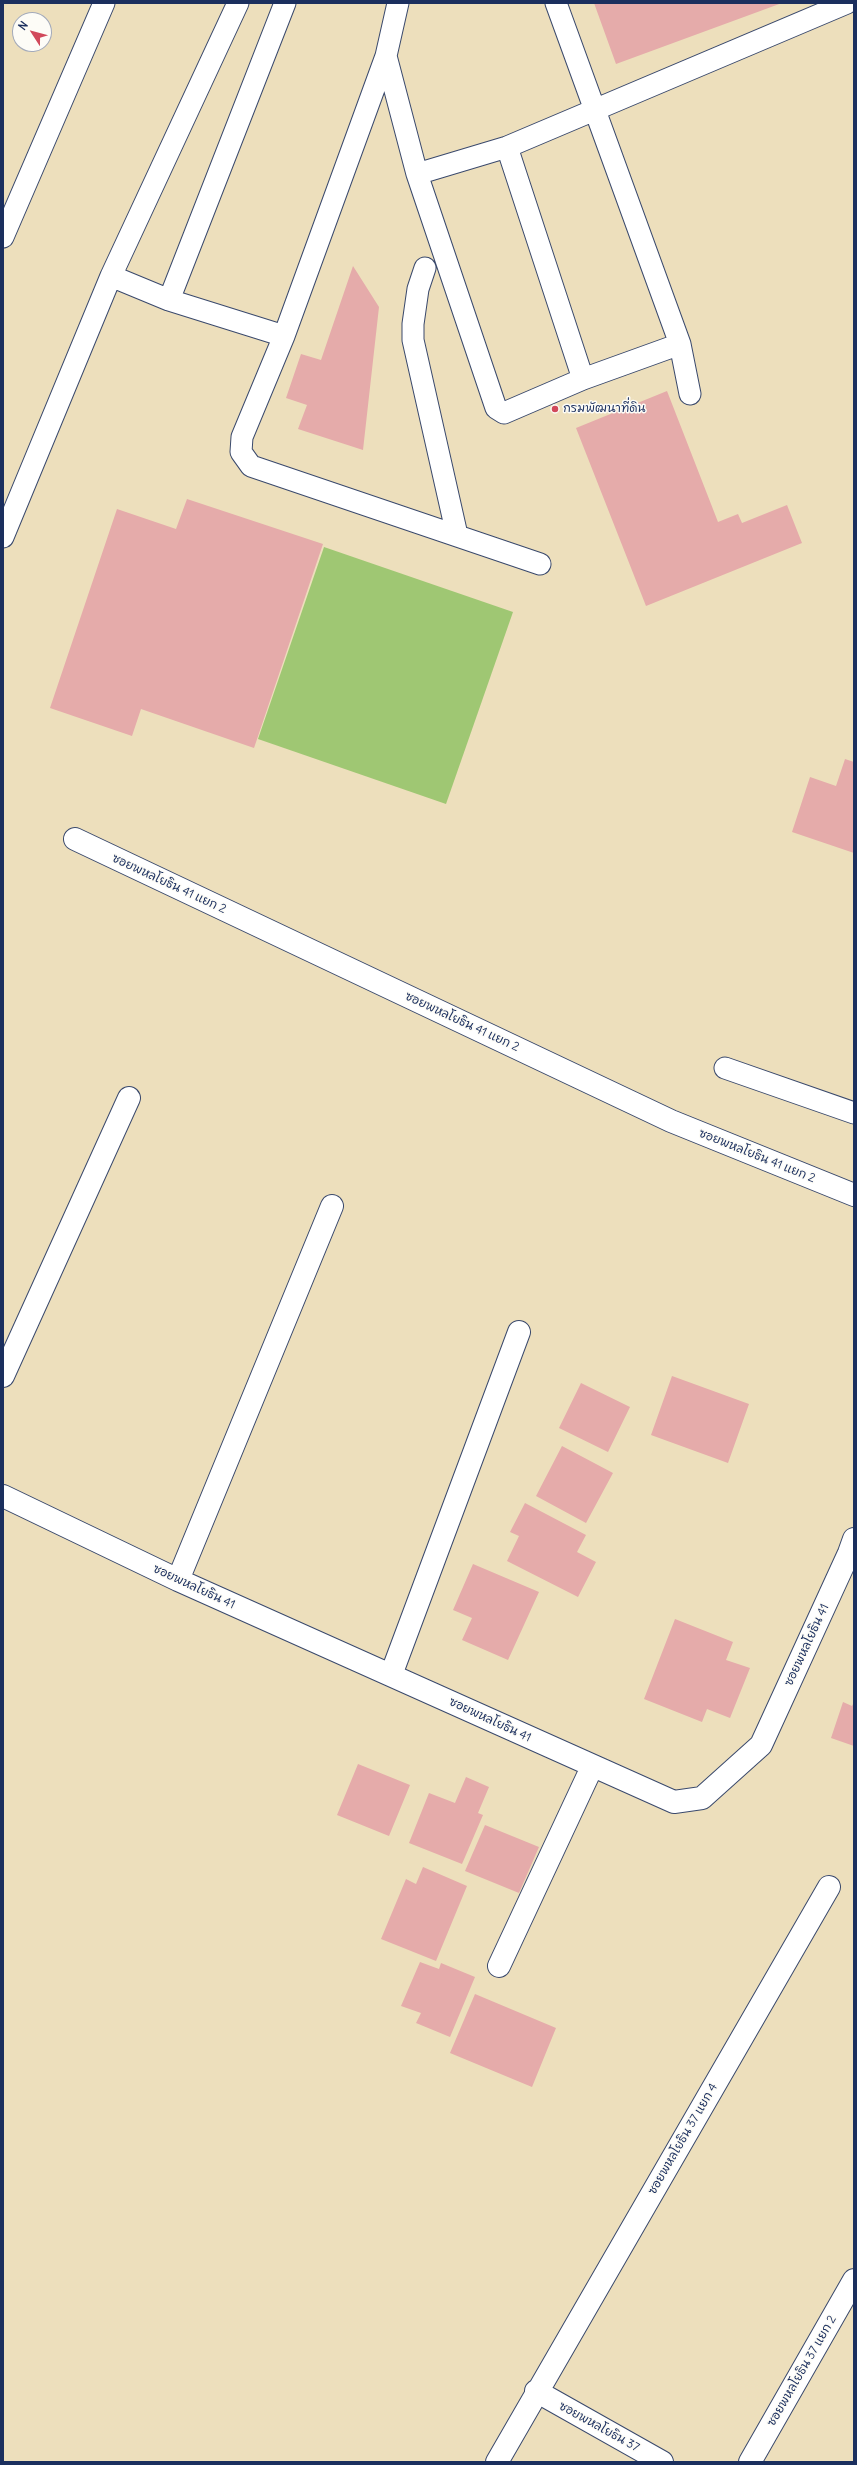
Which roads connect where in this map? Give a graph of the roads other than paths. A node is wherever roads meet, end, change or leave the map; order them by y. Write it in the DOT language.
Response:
graph roads {
  1 [pos="104,3"];
  2 [pos="238,3"];
  3 [pos="284,3"];
  4 [pos="398,3"];
  5 [pos="556,3"];
  6 [pos="847,3"];
  7 [pos="386,56"];
  8 [pos="595,110"];
  9 [pos="507,148"];
  10 [pos="417,174"];
  11 [pos="3,237"];
  12 [pos="425,268"];
  13 [pos="111,276"];
  14 [pos="169,300"];
  15 [pos="284,336"];
  16 [pos="680,344"];
  17 [pos="583,378"];
  18 [pos="690,394"];
  19 [pos="457,535"];
  20 [pos="3,537"];
  21 [pos="540,564"];
  22 [pos="75,839"];
  23 [pos="725,1068"];
  24 [pos="129,1098"];
  25 [pos="854,1112"];
  26 [pos="854,1195"];
  27 [pos="332,1206"];
  28 [pos="518,1332"];
  29 [pos="3,1376"];
  30 [pos="3,1496"];
  31 [pos="854,1539"];
  32 [pos="178,1580"];
  33 [pos="391,1675"];
  34 [pos="592,1767"];
  35 [pos="829,1887"];
  36 [pos="499,1966"];
  37 [pos="854,2280"];
  38 [pos="536,2391"];
  39 [pos="497,2462"];
  40 [pos="662,2462"];
  41 [pos="750,2462"];
  1 -- 11 [label="lane"];
  2 -- 13 [label="lane"];
  3 -- 14 [label="lane"];
  4 -- 7 [label="lane"];
  5 -- 8 [label="lane"];
  6 -- 8 [label="lane"];
  7 -- 10 [label="lane"];
  7 -- 15 [label="lane"];
  8 -- 9 [label="lane"];
  8 -- 16 [label="lane"];
  9 -- 10 [label="lane"];
  9 -- 17 [label="lane"];
  10 -- 17 [label="lane"];
  12 -- 19 [label="lane"];
  13 -- 14 [label="lane"];
  13 -- 20 [label="lane"];
  14 -- 15 [label="lane"];
  15 -- 19 [label="lane"];
  16 -- 17 [label="lane"];
  16 -- 18 [label="lane"];
  19 -- 21 [label="lane"];
  22 -- 26 [label="street, ซอยพหลโยธิน 41 แยก 2"];
  23 -- 25 [label="lane"];
  24 -- 29 [label="street"];
  27 -- 32 [label="street"];
  28 -- 33 [label="street"];
  30 -- 32 [label="street, ซอยพหลโยธิน 41"];
  31 -- 34 [label="street, ซอยพหลโยธิน 41"];
  32 -- 33 [label="street, ซอยพหลโยธิน 41"];
  33 -- 34 [label="street, ซอยพหลโยธิน 41"];
  34 -- 36 [label="street"];
  35 -- 38 [label="street, ซอยพหลโยธิน 37 แยก 4"];
  37 -- 41 [label="street, ซอยพหลโยธิน 37 แยก 2"];
  38 -- 39 [label="street, ซอยพหลโยธิน 37 แยก 4"];
  38 -- 40 [label="street, ซอยพหลโยธิน 37"];
}
